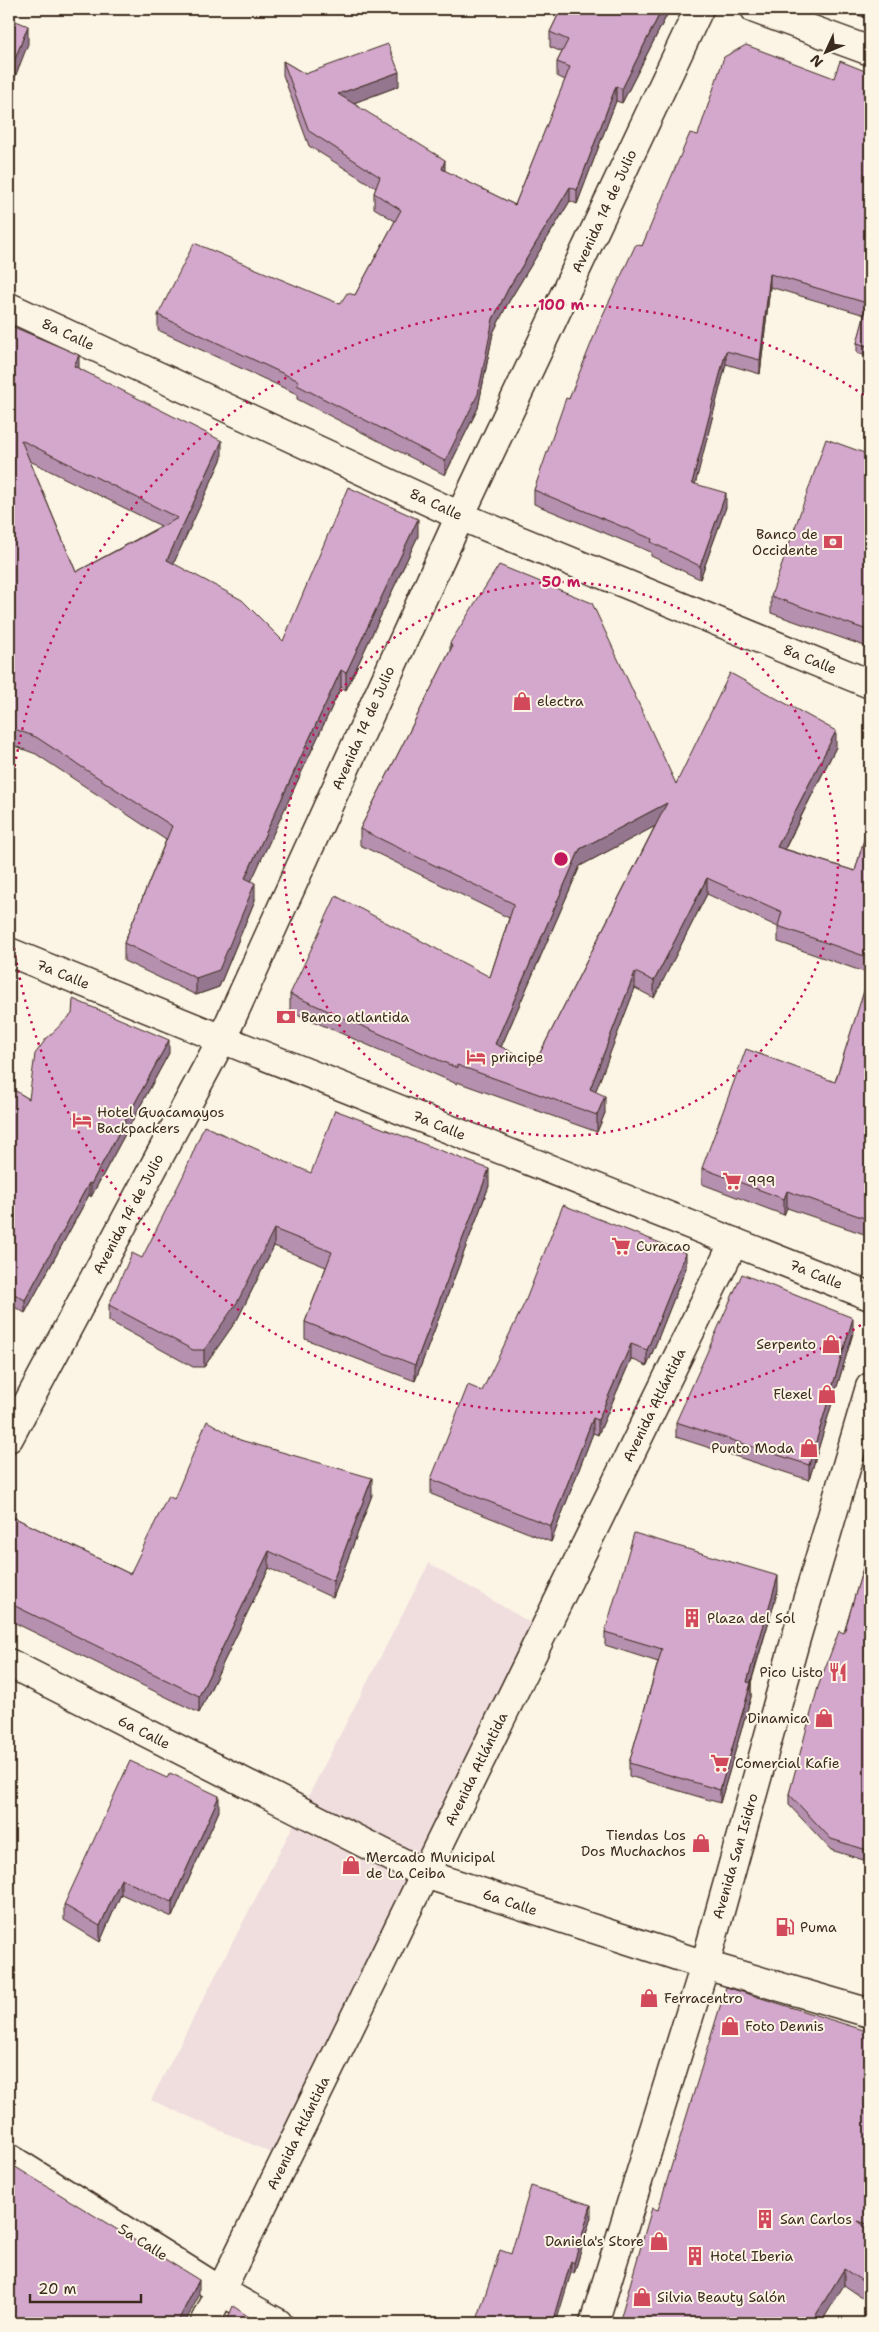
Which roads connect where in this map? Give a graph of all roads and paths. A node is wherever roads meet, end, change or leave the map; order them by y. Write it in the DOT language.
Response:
graph roads {
  1 [pos="699,9"];
  2 [pos="756,9"];
  3 [pos="870,51"];
  4 [pos="9,307"];
  5 [pos="460,516"];
  6 [pos="870,684"];
  7 [pos="9,952"];
  8 [pos="222,1039"];
  9 [pos="734,1242"];
  10 [pos="870,1296"];
  11 [pos="870,1387"];
  12 [pos="9,1438"];
  13 [pos="9,1663"];
  14 [pos="425,1874"];
  15 [pos="705,1965"];
  16 [pos="870,2013"];
  17 [pos="9,2158"];
  18 [pos="221,2291"];
  19 [pos="205,2323"];
  20 [pos="278,2323"];
  21 [pos="594,2323"];
  1 -- 5 [label="street, Avenida 14 de Julio"];
  2 -- 3 [label="street"];
  4 -- 5 [label="street, 8a Calle"];
  5 -- 6 [label="street, 8a Calle"];
  5 -- 8 [label="street, Avenida 14 de Julio"];
  7 -- 8 [label="street, 7a Calle"];
  8 -- 9 [label="street, 7a Calle"];
  8 -- 12 [label="street, Avenida 14 de Julio"];
  9 -- 10 [label="street, 7a Calle"];
  9 -- 14 [label="street, Avenida Atlántida"];
  11 -- 15 [label="street, Avenida San Isidro"];
  13 -- 14 [label="street, 6a Calle"];
  14 -- 15 [label="street, 6a Calle"];
  14 -- 18 [label="street, Avenida Atlántida"];
  15 -- 16 [label="street, 6a Calle"];
  15 -- 21 [label="street, Avenida San Isidro"];
  17 -- 18 [label="street, 5a Calle"];
  18 -- 19 [label="street, Avenida Atlántida"];
  18 -- 20 [label="street, 5a Calle"];
}
